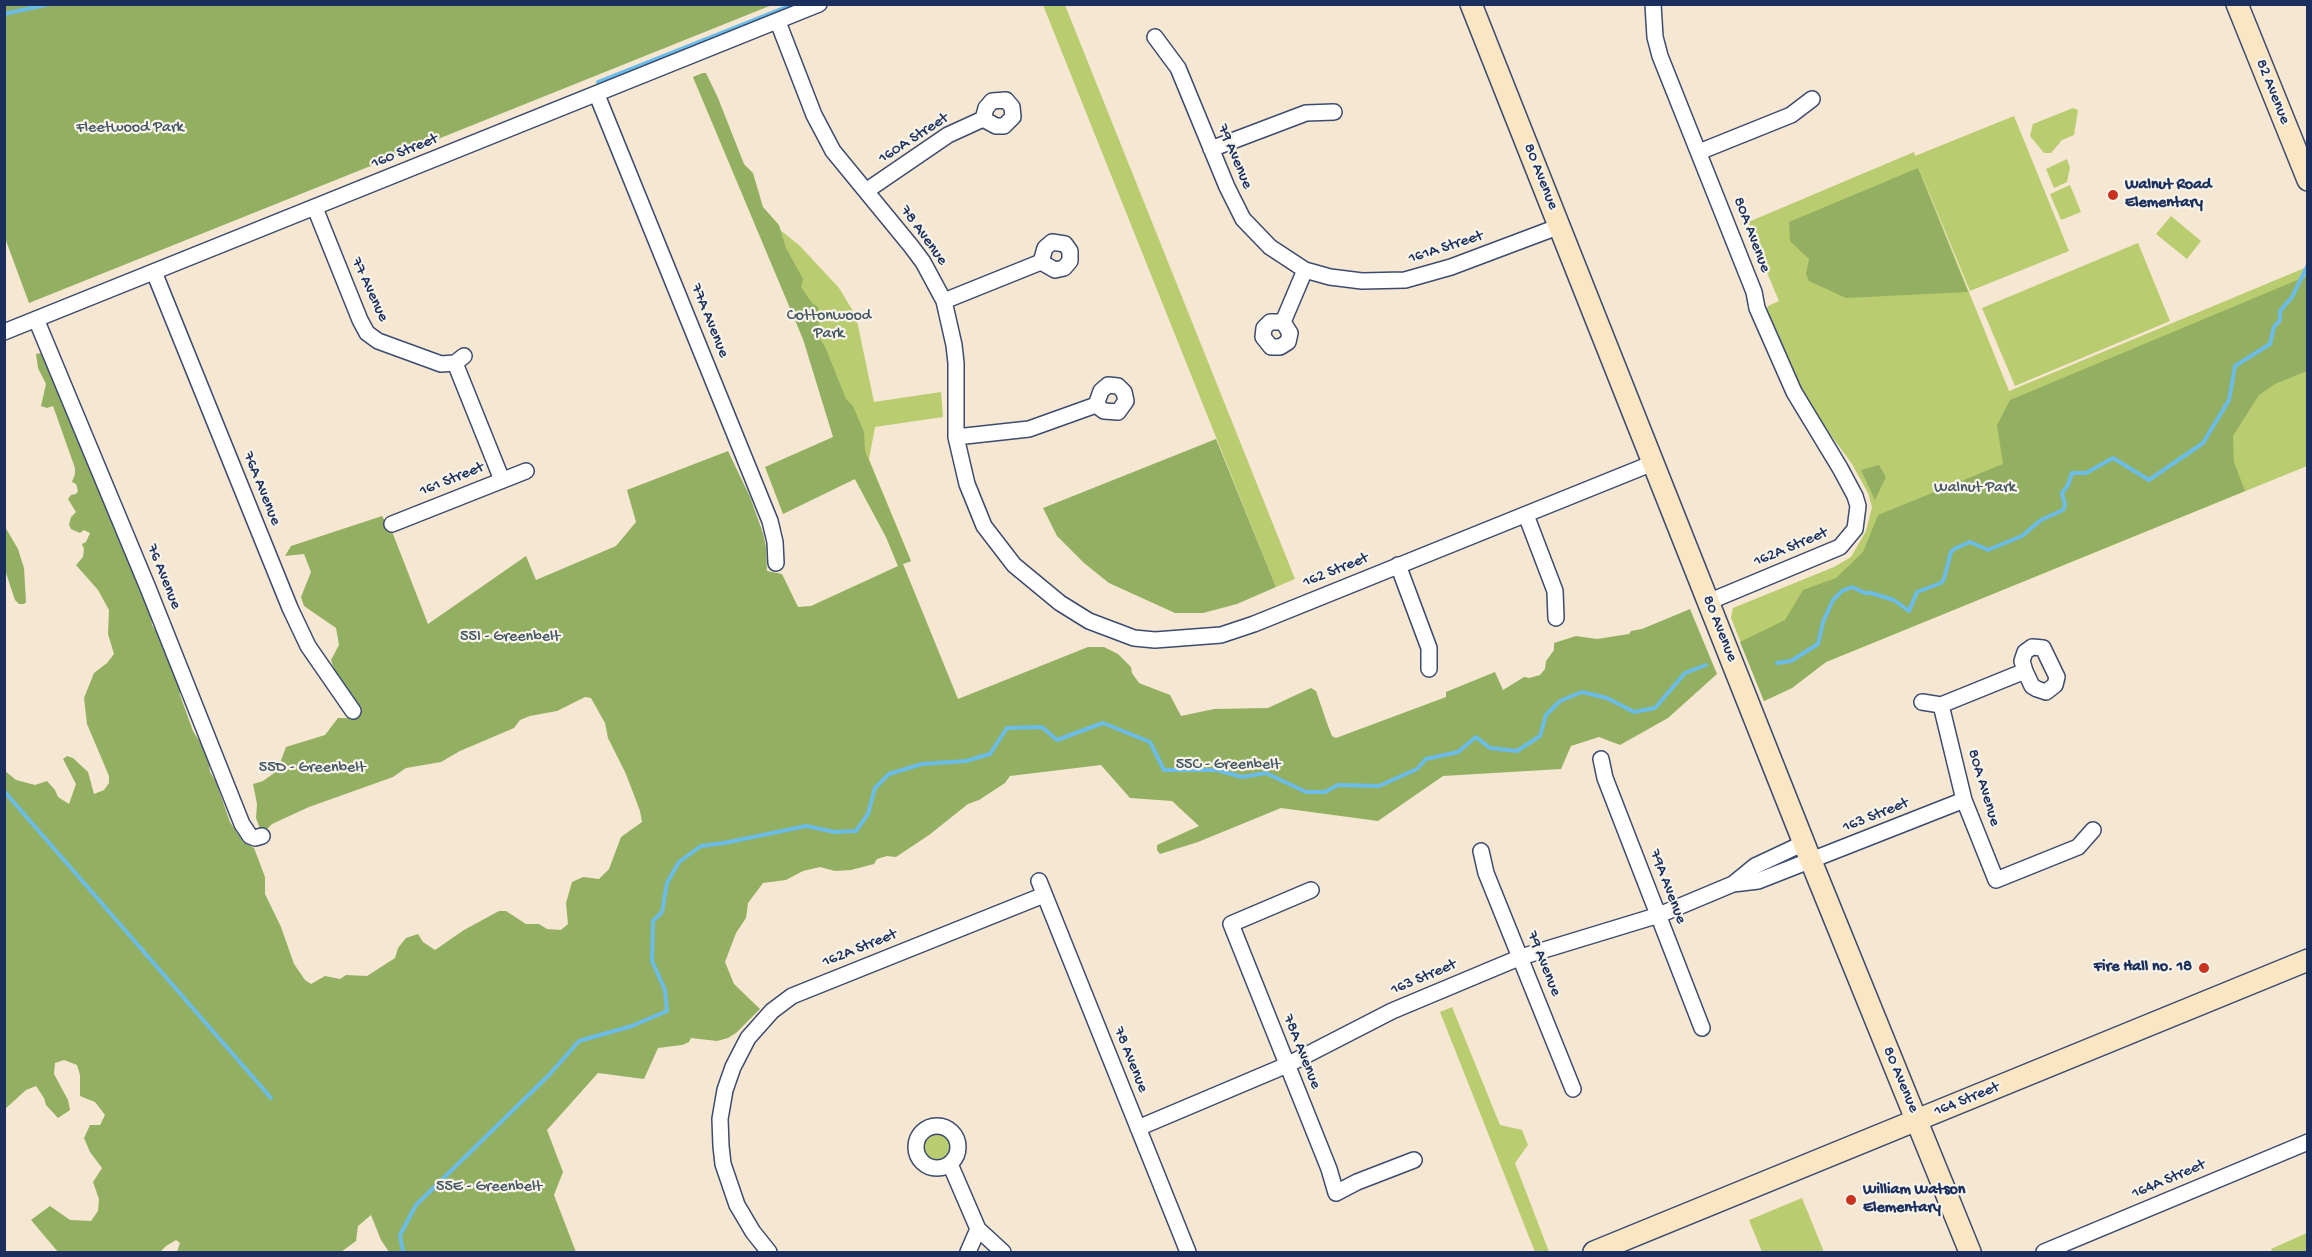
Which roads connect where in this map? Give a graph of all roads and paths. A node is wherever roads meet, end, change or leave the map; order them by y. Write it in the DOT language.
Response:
graph roads {
  1 [pos="819,4"];
  2 [pos="1471,4"];
  3 [pos="1653,4"];
  4 [pos="2237,4"];
  5 [pos="778,22"];
  6 [pos="1155,37"];
  7 [pos="597,95"];
  8 [pos="1812,99"];
  9 [pos="1334,112"];
  10 [pos="983,119"];
  11 [pos="1211,149"];
  12 [pos="1699,152"];
  13 [pos="2307,180"];
  14 [pos="866,191"];
  15 [pos="315,208"];
  16 [pos="1560,226"];
  17 [pos="1041,262"];
  18 [pos="1305,270"];
  19 [pos="154,272"];
  20 [pos="944,301"];
  21 [pos="36,319"];
  22 [pos="1283,322"];
  23 [pos="4,332"];
  24 [pos="1096,405"];
  25 [pos="956,437"];
  26 [pos="1653,463"];
  27 [pos="1840,468"];
  28 [pos="526,471"];
  29 [pos="502,480"];
  30 [pos="1526,515"];
  31 [pos="392,524"];
  32 [pos="776,563"];
  33 [pos="1398,565"];
  34 [pos="1034,582"];
  35 [pos="1708,602"];
  36 [pos="1557,618"];
  37 [pos="1429,669"];
  38 [pos="2025,671"];
  39 [pos="1922,702"];
  40 [pos="1941,705"];
  41 [pos="353,711"];
  42 [pos="1601,759"];
  43 [pos="1964,800"];
  44 [pos="2093,830"];
  45 [pos="262,836"];
  46 [pos="1480,851"];
  47 [pos="1808,852"];
  48 [pos="1041,888"];
  49 [pos="1311,890"];
  50 [pos="1659,915"];
  51 [pos="1521,957"];
  52 [pos="2307,960"];
  53 [pos="1702,1028"];
  54 [pos="1287,1065"];
  55 [pos="1573,1089"];
  56 [pos="1917,1120"];
  57 [pos="1137,1128"];
  58 [pos="2307,1142"];
  59 [pos="1414,1160"];
  60 [pos="950,1164"];
  61 [pos="978,1229"];
  62 [pos="769,1252"];
  63 [pos="968,1252"];
  64 [pos="1003,1252"];
  65 [pos="1188,1252"];
  66 [pos="1594,1252"];
  67 [pos="1970,1252"];
  68 [pos="2044,1252"];
  1 -- 5 [label="street, 160 Street"];
  2 -- 16 [label="street, 80 Avenue"];
  3 -- 12 [label="street, 80A Avenue"];
  4 -- 13 [label="street, 82 Avenue"];
  5 -- 7 [label="street, 160 Street"];
  5 -- 14 [label="street, 78 Avenue"];
  6 -- 11 [label="street, 79 Avenue"];
  7 -- 15 [label="street, 160 Street"];
  7 -- 32 [label="street, 77A Avenue"];
  8 -- 12 [label="street"];
  9 -- 11 [label="street"];
  10 -- 14 [label="street, 160A Street"];
  11 -- 18 [label="street, 79 Avenue"];
  12 -- 27 [label="street, 80A Avenue"];
  14 -- 20 [label="street, 78 Avenue"];
  15 -- 19 [label="street, 160 Street"];
  15 -- 29 [label="street, 77 Avenue"];
  16 -- 18 [label="street, 161A Street"];
  16 -- 26 [label="street, 80 Avenue"];
  17 -- 20 [label="street"];
  18 -- 22 [label="street"];
  19 -- 21 [label="street, 160 Street"];
  19 -- 41 [label="street, 76A Avenue"];
  20 -- 25 [label="street, 78 Avenue"];
  21 -- 23 [label="street, 160 Street"];
  21 -- 45 [label="street, 76 Avenue"];
  24 -- 25 [label="street"];
  25 -- 34 [label="street, 78 Avenue"];
  26 -- 30 [label="street, 162 Street"];
  26 -- 35 [label="street, 80 Avenue"];
  27 -- 35 [label="street, 162A Street"];
  28 -- 29 [label="street, 161 Street"];
  29 -- 31 [label="street, 161 Street"];
  30 -- 33 [label="street, 162 Street"];
  30 -- 36 [label="street"];
  33 -- 34 [label="street, 162 Street"];
  33 -- 37 [label="street"];
  35 -- 47 [label="street, 80 Avenue"];
  38 -- 40 [label="street"];
  39 -- 40 [label="street"];
  40 -- 43 [label="street, 80A Avenue"];
  42 -- 50 [label="street, 79A Avenue"];
  43 -- 44 [label="street, 80A Avenue"];
  43 -- 47 [label="street, 163 Street"];
  46 -- 51 [label="street, 79 Avenue"];
  47 -- 50 [label="street, 163 Street"];
  47 -- 56 [label="street, 80 Avenue"];
  48 -- 57 [label="street, 78 Avenue"];
  48 -- 62 [label="street, 162A Street"];
  49 -- 54 [label="street, 78A Avenue"];
  50 -- 51 [label="street, 163 Street"];
  50 -- 53 [label="street, 79A Avenue"];
  51 -- 54 [label="street, 163 Street"];
  51 -- 55 [label="street, 79 Avenue"];
  52 -- 56 [label="street, 164 Street"];
  54 -- 57 [label="street, 163 Street"];
  54 -- 59 [label="street, 78A Avenue"];
  56 -- 66 [label="street, 164 Street"];
  56 -- 67 [label="street, 80 Avenue"];
  57 -- 65 [label="street, 78 Avenue"];
  58 -- 68 [label="street, 164A Street"];
  60 -- 61 [label="street"];
  61 -- 63 [label="street"];
  61 -- 64 [label="street"];
}
